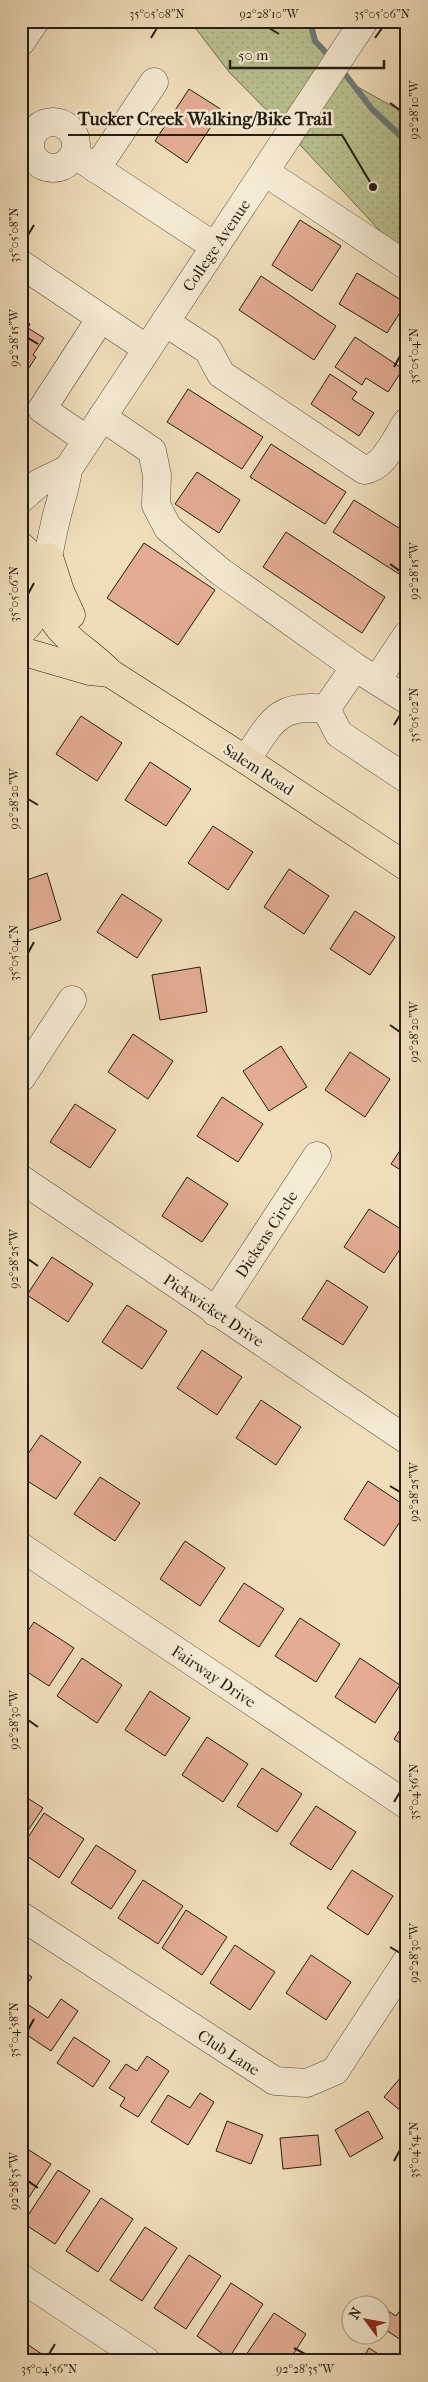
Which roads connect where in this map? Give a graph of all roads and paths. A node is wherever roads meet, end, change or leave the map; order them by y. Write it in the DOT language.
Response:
graph roads {
  1 [pos="35,21"];
  2 [pos="364,21"];
  3 [pos="21,42"];
  4 [pos="154,82"];
  5 [pos="27,128"];
  6 [pos="96,169"];
  7 [pos="265,172"];
  8 [pos="214,246"];
  9 [pos="21,264"];
  10 [pos="407,266"];
  11 [pos="102,318"];
  12 [pos="165,322"];
  13 [pos="147,349"];
  14 [pos="32,411"];
  15 [pos="102,417"];
  16 [pos="407,422"];
  17 [pos="87,440"];
  18 [pos="63,472"];
  19 [pos="21,499"];
  20 [pos="21,515"];
  21 [pos="21,546"];
  22 [pos="44,577"];
  23 [pos="21,632"];
  24 [pos="407,635"];
  25 [pos="28,656"];
  26 [pos="104,666"];
  27 [pos="366,674"];
  28 [pos="407,700"];
  29 [pos="326,709"];
  30 [pos="246,760"];
  31 [pos="407,779"];
  32 [pos="407,867"];
  33 [pos="72,1000"];
  34 [pos="21,1078"];
  35 [pos="317,1156"];
  36 [pos="21,1180"];
  37 [pos="214,1312"];
  38 [pos="407,1440"];
  39 [pos="21,1546"];
  40 [pos="407,1805"];
  41 [pos="21,1916"];
  42 [pos="407,1961"];
  43 [pos="21,2278"];
  44 [pos="146,2361"];
  1 -- 3 [label="street"];
  2 -- 7 [label="street, College Avenue"];
  4 -- 6 [label="street"];
  5 -- 6 [label="street"];
  6 -- 8 [label="street"];
  7 -- 8 [label="street, College Avenue"];
  7 -- 10 [label="street"];
  8 -- 12 [label="street, College Avenue"];
  9 -- 11 [label="street"];
  11 -- 13 [label="street"];
  11 -- 14 [label="street"];
  12 -- 13 [label="street, College Avenue"];
  12 -- 16 [label="street"];
  13 -- 15 [label="street, College Avenue"];
  14 -- 17 [label="street"];
  15 -- 17 [label="street, College Avenue"];
  15 -- 27 [label="street"];
  17 -- 18 [label="street, College Avenue"];
  18 -- 19 [label="street"];
  18 -- 20 [label="street, College Avenue"];
  18 -- 22 [label="street, College Avenue"];
  21 -- 22 [label="main road"];
  22 -- 23 [label="main road"];
  22 -- 26 [label="main road"];
  22 -- 26 [label="main road, Salem Road"];
  24 -- 27 [label="street"];
  25 -- 26 [label="main road, Salem Road"];
  26 -- 30 [label="main road, Salem Road"];
  27 -- 28 [label="street"];
  27 -- 29 [label="street"];
  29 -- 30 [label="street"];
  29 -- 31 [label="street"];
  30 -- 32 [label="main road, Salem Road"];
  33 -- 34 [label="street"];
  35 -- 37 [label="street, Dickens Circle"];
  36 -- 37 [label="street, Pickwicket Drive"];
  37 -- 38 [label="street, Pickwicket Drive"];
  39 -- 40 [label="street, Fairway Drive"];
  41 -- 42 [label="street, Club Lane"];
  43 -- 44 [label="street"];
}
